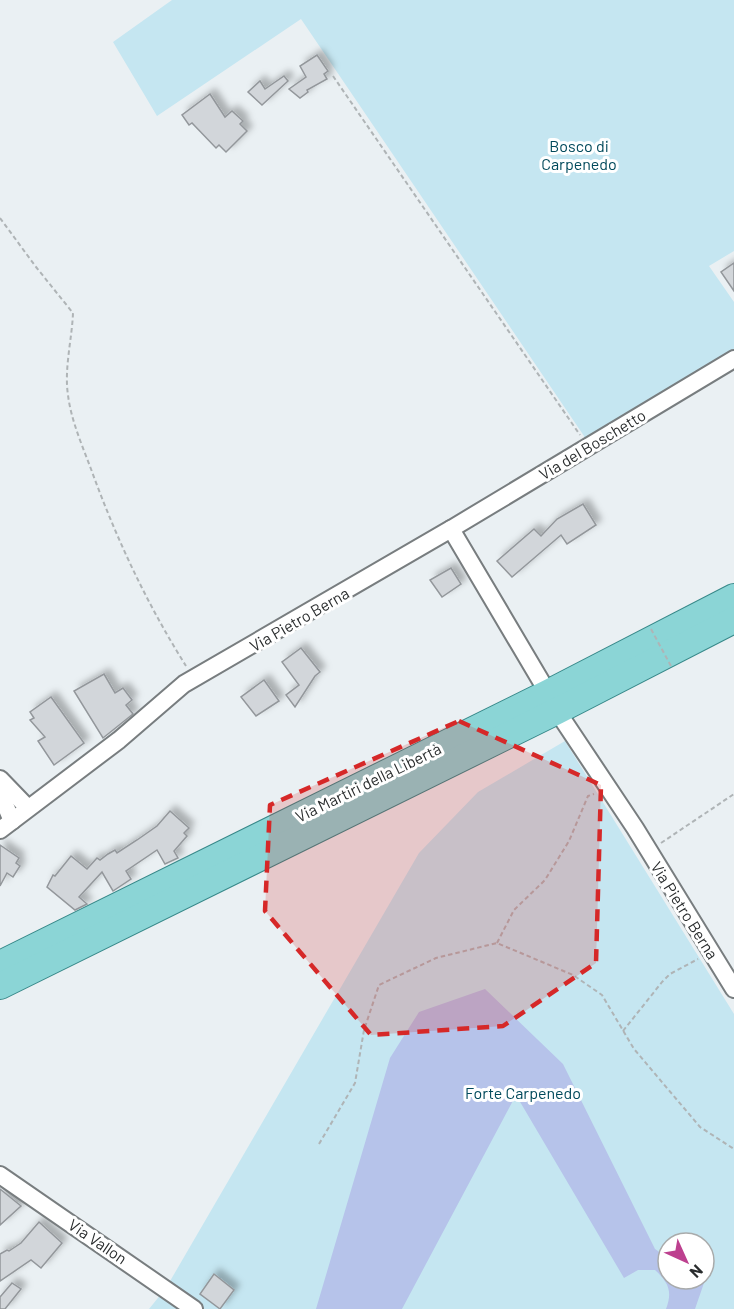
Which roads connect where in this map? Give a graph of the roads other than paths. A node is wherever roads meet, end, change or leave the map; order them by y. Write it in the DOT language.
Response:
graph roads {
  1 [pos="734,359"];
  2 [pos="451,529"];
  3 [pos="734,597"];
  4 [pos="734,620"];
  5 [pos="553,702"];
  6 [pos="0,779"];
  7 [pos="0,793"];
  8 [pos="28,808"];
  9 [pos="6,826"];
  10 [pos="0,964"];
  11 [pos="0,986"];
  12 [pos="734,989"];
  13 [pos="0,1175"];
  14 [pos="194,1309"];
  1 -- 2 [label="street, Via del Boschetto"];
  2 -- 5 [label="street, Via Pietro Berna"];
  2 -- 8 [label="street, Via Pietro Berna"];
  3 -- 5 [label="main road, Via Martiri della Libertà"];
  4 -- 5 [label="main road, Via Martiri della Libertà"];
  5 -- 10 [label="main road, Via Martiri della Libertà"];
  5 -- 11 [label="main road, Via Martiri della Libertà"];
  5 -- 12 [label="street, Via Pietro Berna"];
  6 -- 8 [label="street"];
  7 -- 9 [label="street"];
  8 -- 9 [label="street, Via Pietro Berna"];
  13 -- 14 [label="street, Via Vallon"];
}
